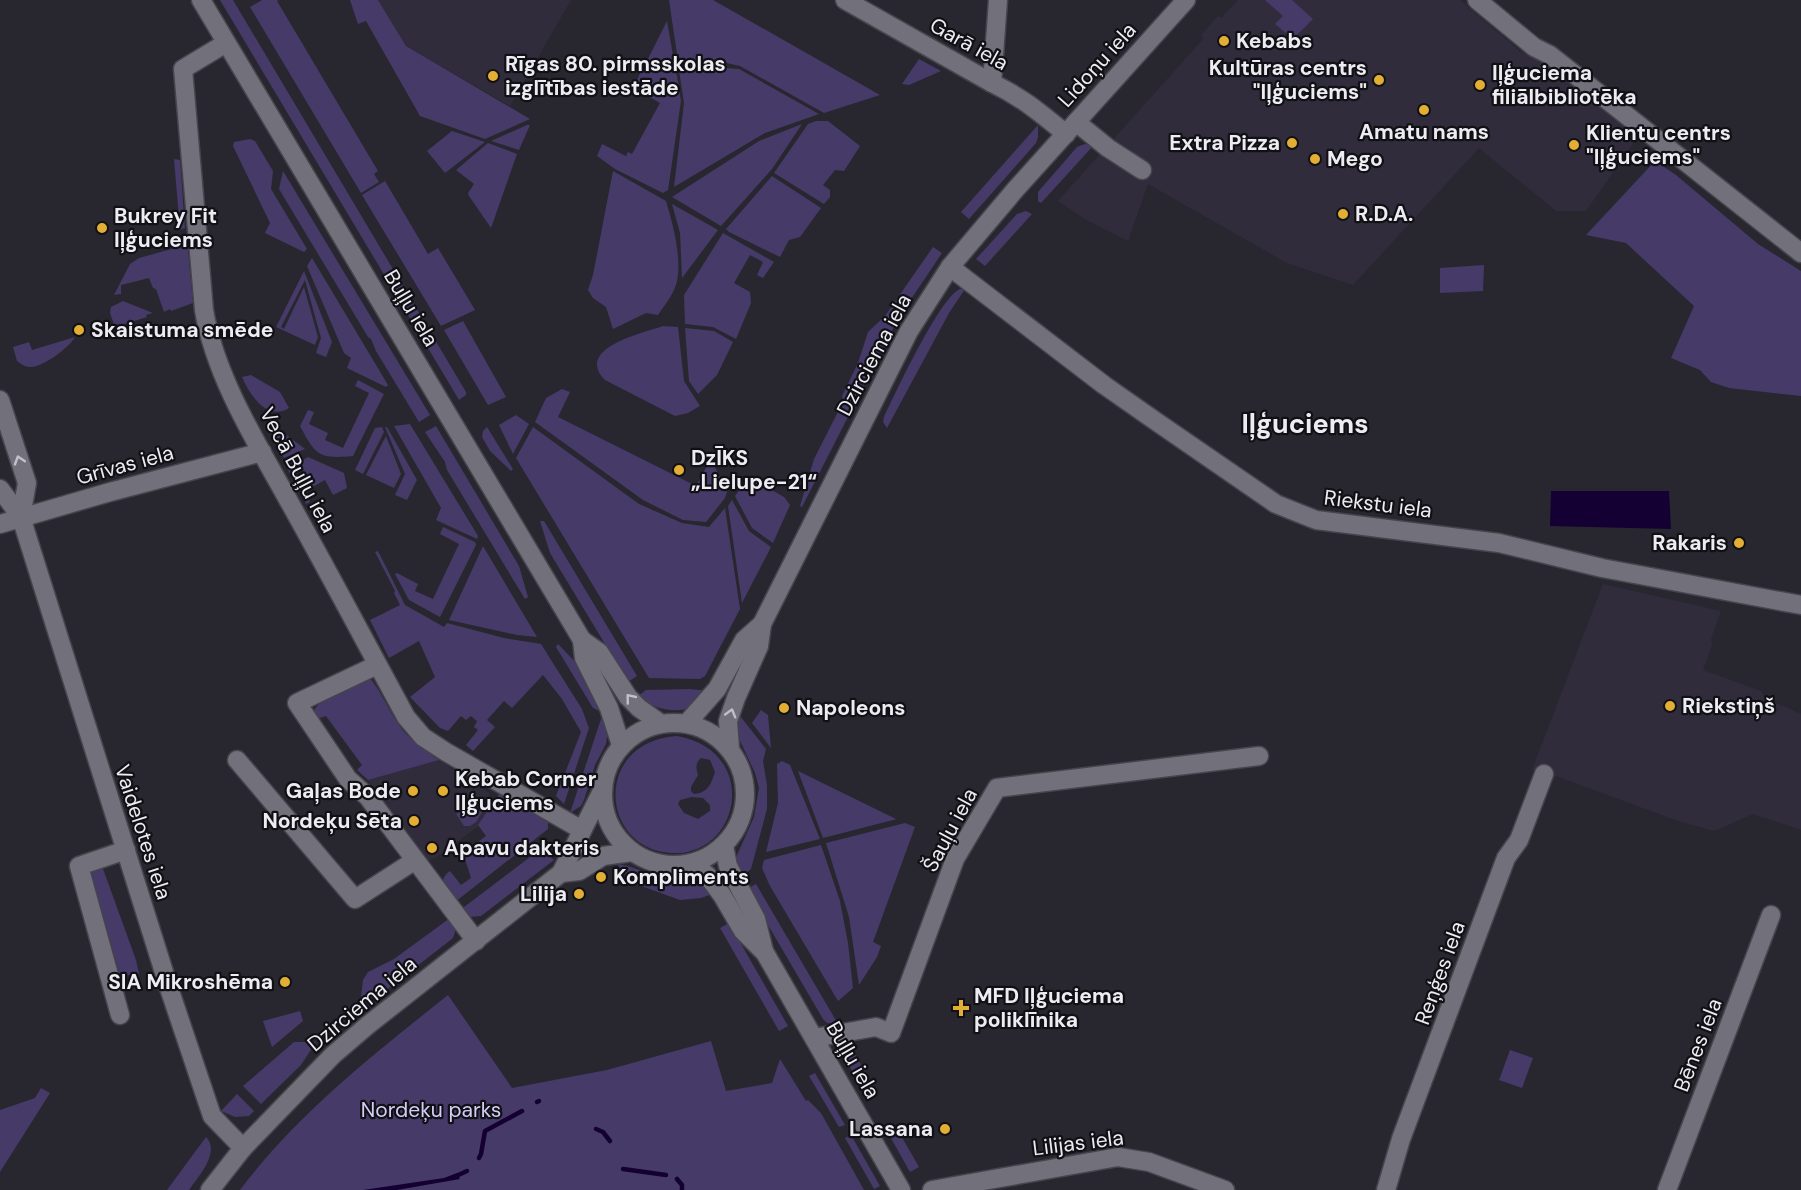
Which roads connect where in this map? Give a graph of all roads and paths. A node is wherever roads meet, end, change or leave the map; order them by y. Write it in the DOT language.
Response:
graph roads {
  1 [pos="201,0"];
  2 [pos="845,0"];
  3 [pos="998,0"];
  4 [pos="1186,0"];
  5 [pos="1477,0"];
  6 [pos="226,43"];
  7 [pos="992,83"];
  8 [pos="1071,128"];
  9 [pos="1142,170"];
  10 [pos="1801,253"];
  11 [pos="950,267"];
  12 [pos="0,400"];
  13 [pos="262,452"];
  14 [pos="0,489"];
  15 [pos="21,517"];
  16 [pos="0,524"];
  17 [pos="1801,605"];
  18 [pos="762,624"];
  19 [pos="582,640"];
  20 [pos="377,664"];
  21 [pos="660,723"];
  22 [pos="687,723"];
  23 [pos="621,746"];
  24 [pos="730,748"];
  25 [pos="1259,756"];
  26 [pos="237,760"];
  27 [pos="1544,774"];
  28 [pos="601,793"];
  29 [pos="582,830"];
  30 [pos="724,846"];
  31 [pos="126,850"];
  32 [pos="632,852"];
  33 [pos="414,861"];
  34 [pos="693,864"];
  35 [pos="561,873"];
  36 [pos="1771,915"];
  37 [pos="477,941"];
  38 [pos="765,952"];
  39 [pos="120,1015"];
  40 [pos="814,1038"];
  41 [pos="243,1148"];
  42 [pos="210,1190"];
  43 [pos="901,1190"];
  44 [pos="932,1190"];
  45 [pos="1225,1190"];
  46 [pos="1386,1190"];
  47 [pos="1667,1190"];
  1 -- 6 [label="street, Buļļu iela"];
  2 -- 7 [label="street, Garā iela"];
  3 -- 7 [label="street"];
  4 -- 8 [label="street, Lidoņu iela"];
  5 -- 10 [label="street"];
  6 -- 13 [label="street, Vecā Buļļu iela"];
  6 -- 19 [label="street, Buļļu iela"];
  7 -- 8 [label="street, Garā iela"];
  8 -- 9 [label="street, Garā iela"];
  8 -- 11 [label="street, Dzirciema iela"];
  11 -- 17 [label="street, Riekstu iela"];
  11 -- 18 [label="street, Dzirciema iela"];
  15 -- 12 [label="street, Vaidelotes iela, one-way"];
  13 -- 15 [label="street, Grīvas iela"];
  13 -- 20 [label="street, Vecā Buļļu iela"];
  14 -- 15 [label="street, Vaidelotes iela"];
  15 -- 16 [label="street, Grīvas iela"];
  15 -- 31 [label="street, Vaidelotes iela"];
  18 -- 22 [label="street, Dzirciema iela"];
  24 -- 18 [label="street, Dzirciema iela, one-way"];
  21 -- 19 [label="street, Buļļu iela, one-way"];
  19 -- 23 [label="street, Buļļu iela"];
  20 -- 29 [label="street, Vecā Buļļu iela"];
  20 -- 33 [label="street"];
  21 -- 22 [label="street"];
  21 -- 23 [label="street"];
  22 -- 24 [label="street"];
  23 -- 28 [label="street"];
  24 -- 30 [label="street"];
  25 -- 40 [label="street, Šauļu iela"];
  26 -- 33 [label="street"];
  27 -- 46 [label="street, Reņģes iela"];
  28 -- 29 [label="street, Dzirciema iela"];
  28 -- 32 [label="street"];
  29 -- 35 [label="street, Dzirciema iela"];
  30 -- 34 [label="street"];
  30 -- 38 [label="street, Buļļu iela"];
  31 -- 39 [label="street"];
  31 -- 41 [label="street, Vaidelotes iela"];
  32 -- 34 [label="street"];
  32 -- 35 [label="street, Dzirciema iela"];
  33 -- 37 [label="street"];
  34 -- 38 [label="street, Buļļu iela"];
  35 -- 37 [label="street, Dzirciema iela"];
  36 -- 47 [label="street, Bēnes iela"];
  37 -- 41 [label="street, Dzirciema iela"];
  38 -- 40 [label="street, Buļļu iela"];
  40 -- 43 [label="street, Buļļu iela"];
  41 -- 42 [label="street, Dzirciema iela"];
  44 -- 45 [label="street, Lilijas iela"];
}
